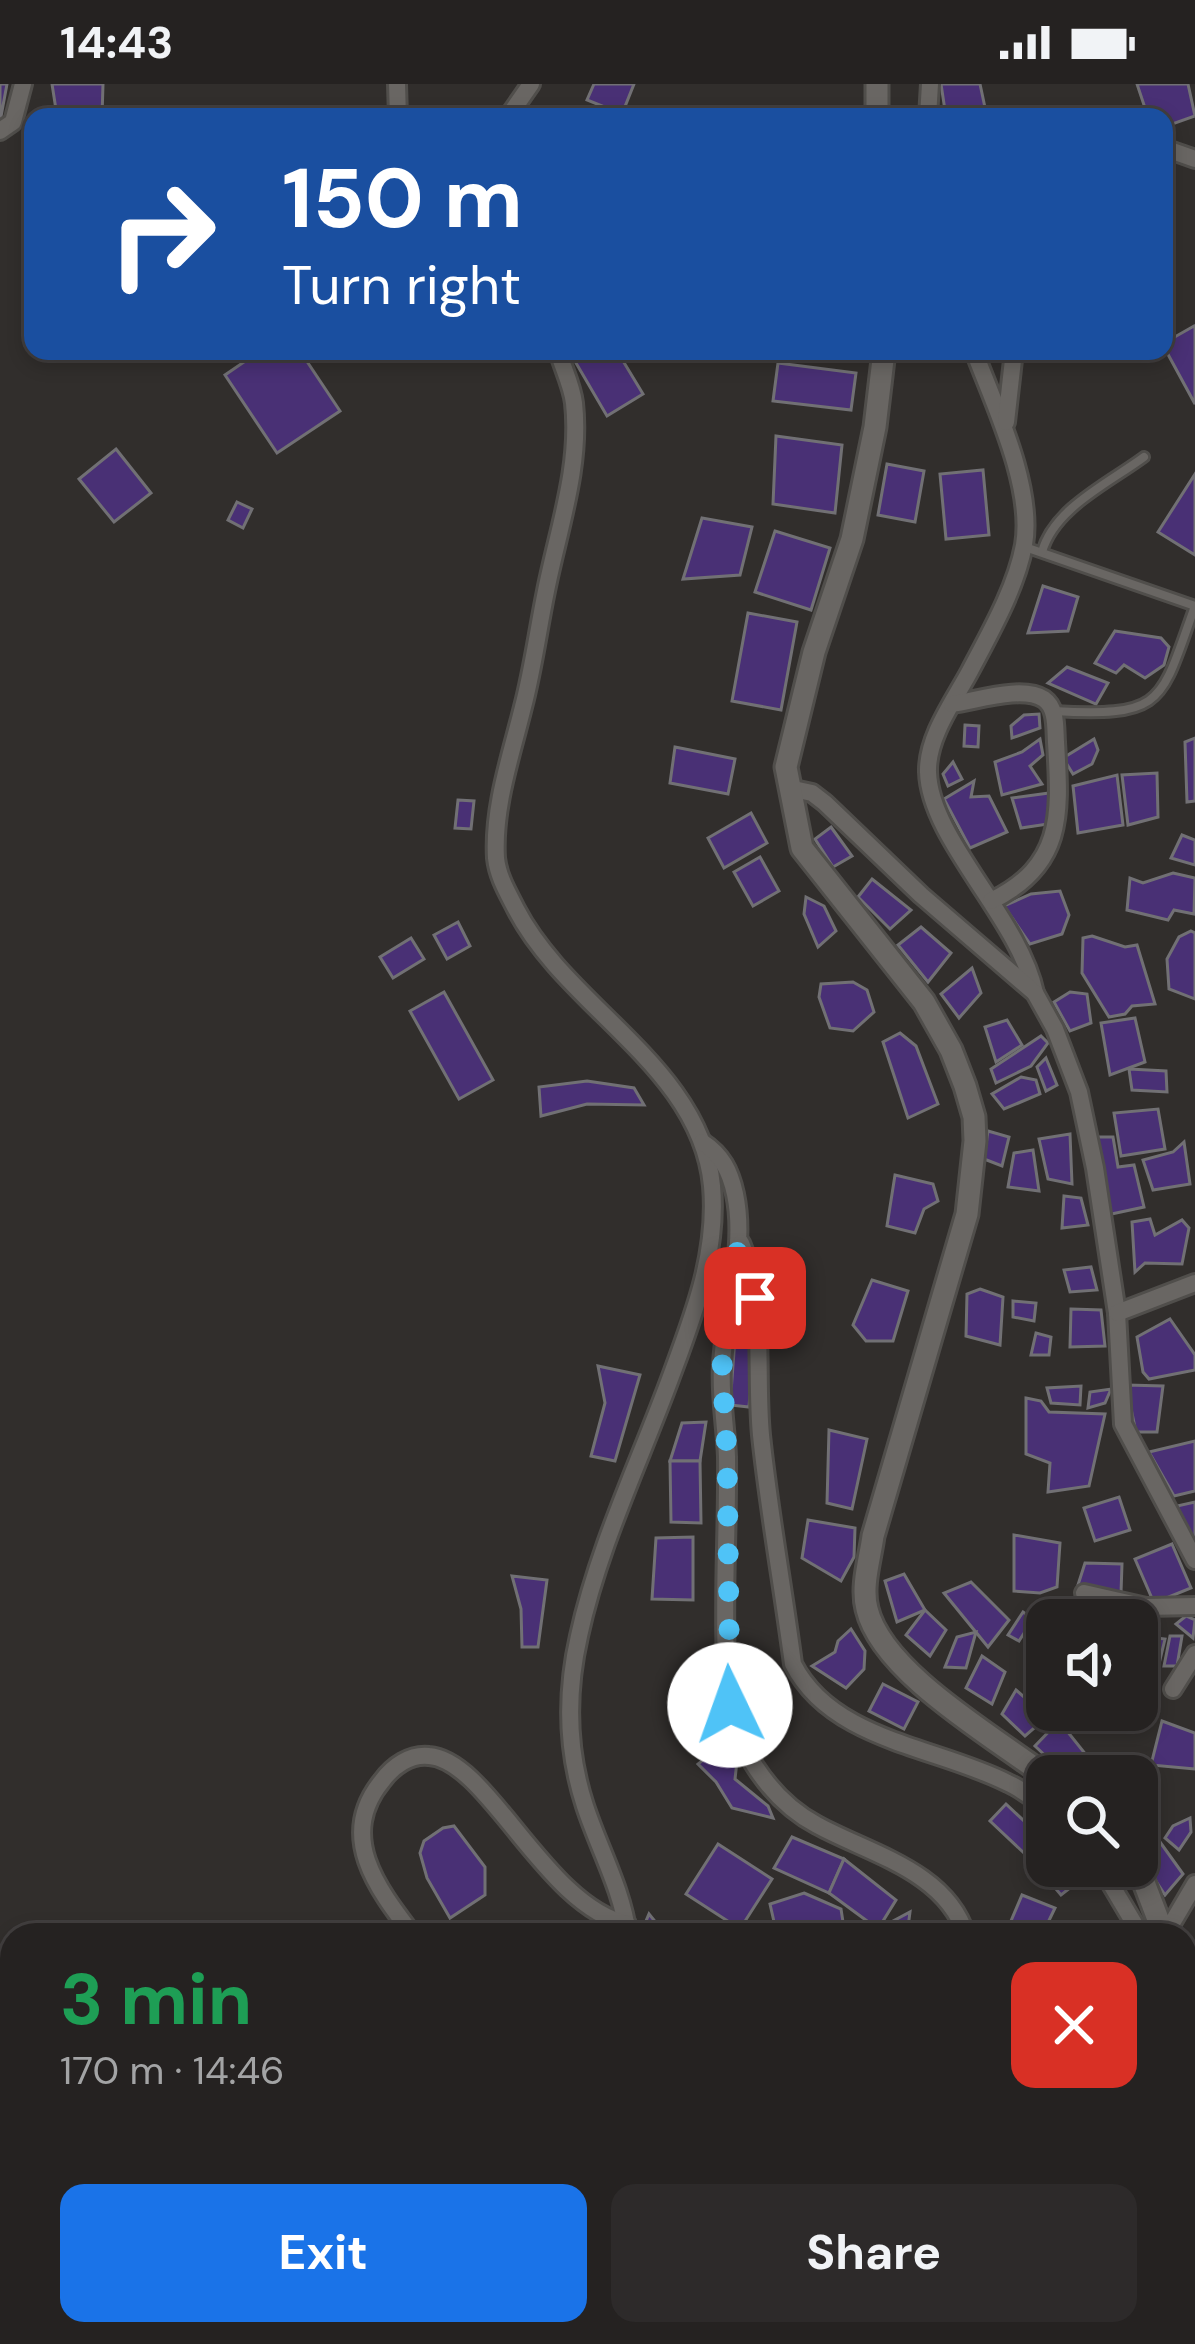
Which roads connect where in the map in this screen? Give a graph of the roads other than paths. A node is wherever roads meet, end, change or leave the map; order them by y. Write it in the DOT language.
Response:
graph roads {
  1 [pos="23,84"];
  2 [pos="0,131"];
  3 [pos="561,360"];
  4 [pos="883,360"];
  5 [pos="978,360"];
  6 [pos="1013,360"];
  7 [pos="1006,427"];
  8 [pos="1144,457"];
  9 [pos="1024,546"];
  10 [pos="1042,552"];
  11 [pos="952,704"];
  12 [pos="1053,711"];
  13 [pos="789,788"];
  14 [pos="991,901"];
  15 [pos="1035,993"];
  16 [pos="702,1142"];
  17 [pos="739,1239"];
  18 [pos="1195,1283"];
  19 [pos="701,1291"];
  20 [pos="729,1299"];
  21 [pos="1117,1313"];
  22 [pos="1195,1560"];
  23 [pos="1084,1593"];
  24 [pos="1195,1606"];
  25 [pos="1195,1654"];
  26 [pos="1174,1689"];
  27 [pos="1026,1761"];
  28 [pos="1026,1794"];
  29 [pos="1195,1884"];
  30 [pos="1112,1887"];
  31 [pos="1146,1887"];
  32 [pos="405,1923"];
  33 [pos="615,1923"];
  34 [pos="625,1923"];
  35 [pos="960,1923"];
  36 [pos="1134,1923"];
  37 [pos="1160,1923"];
  38 [pos="1172,1923"];
  1 -- 2 [label="street"];
  3 -- 16 [label="street"];
  4 -- 13 [label="street"];
  5 -- 7 [label="street"];
  6 -- 7 [label="street"];
  7 -- 9 [label="street"];
  8 -- 10 [label="lane"];
  9 -- 10 [label="lane"];
  9 -- 11 [label="street"];
  10 -- 12 [label="lane"];
  11 -- 12 [label="street"];
  11 -- 14 [label="street"];
  12 -- 14 [label="street"];
  13 -- 15 [label="street"];
  13 -- 27 [label="street"];
  14 -- 15 [label="street"];
  15 -- 21 [label="street"];
  16 -- 17 [label="street"];
  16 -- 19 [label="street"];
  17 -- 20 [label="street"];
  17 -- 28 [label="street"];
  18 -- 21 [label="street"];
  19 -- 20 [label="street"];
  19 -- 34 [label="street"];
  20 -- 35 [label="street"];
  21 -- 22 [label="street"];
  23 -- 24 [label="street"];
  25 -- 26 [label="street"];
  29 -- 38 [label="street"];
  30 -- 36 [label="street"];
  31 -- 37 [label="street"];
  32 -- 33 [label="street"];
}
